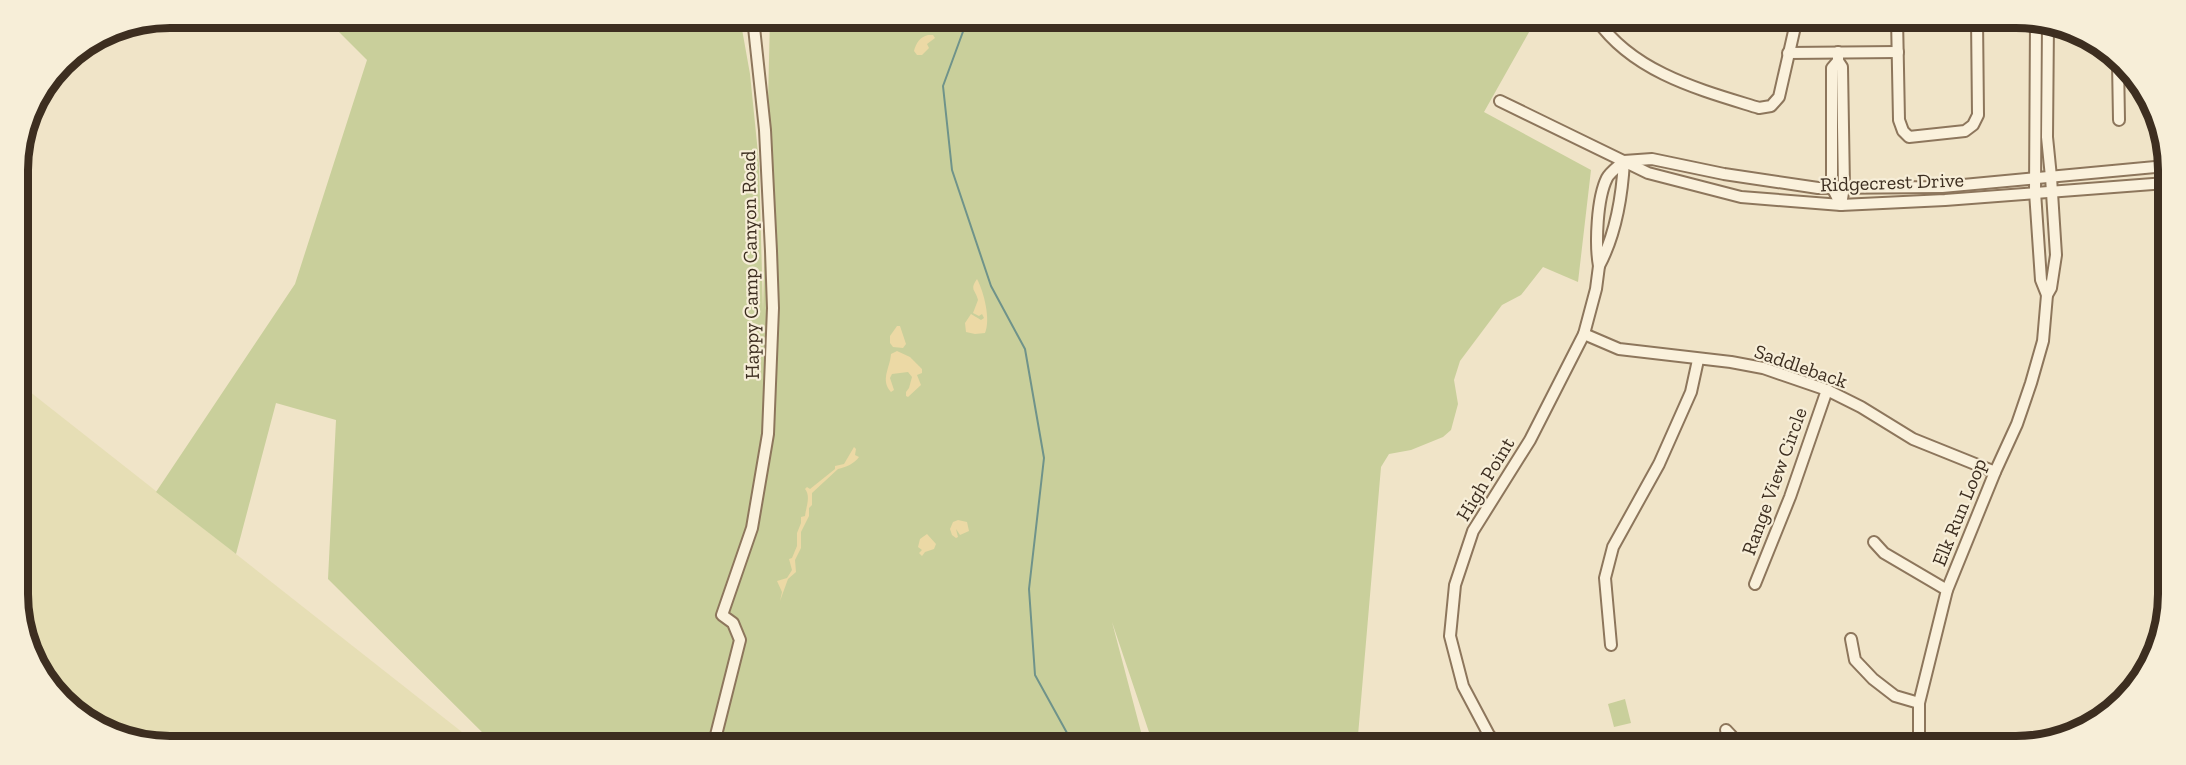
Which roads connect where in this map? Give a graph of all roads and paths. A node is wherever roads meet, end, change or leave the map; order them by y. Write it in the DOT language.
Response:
graph roads {
  1 [pos="754,28"];
  2 [pos="1603,28"];
  3 [pos="1794,28"];
  4 [pos="1897,28"];
  5 [pos="1977,28"];
  6 [pos="2036,30"];
  7 [pos="2048,32"];
  8 [pos="1898,52"];
  9 [pos="1788,53"];
  10 [pos="1838,57"];
  11 [pos="2118,73"];
  12 [pos="1500,101"];
  13 [pos="2120,120"];
  14 [pos="1624,161"];
  15 [pos="2158,167"];
  16 [pos="2051,177"];
  17 [pos="2034,178"];
  18 [pos="2158,183"];
  19 [pos="1832,187"];
  20 [pos="1844,187"];
  21 [pos="2052,190"];
  22 [pos="2035,192"];
  23 [pos="1841,205"];
  24 [pos="1598,234"];
  25 [pos="1611,236"];
  26 [pos="1599,266"];
  27 [pos="2047,296"];
  28 [pos="1584,334"];
  29 [pos="1698,360"];
  30 [pos="1827,390"];
  31 [pos="1995,472"];
  32 [pos="1874,542"];
  33 [pos="1755,584"];
  34 [pos="1947,590"];
  35 [pos="1851,639"];
  36 [pos="1611,645"];
  37 [pos="1919,703"];
  38 [pos="1726,730"];
  39 [pos="716,736"];
  40 [pos="1490,736"];
  41 [pos="1732,736"];
  42 [pos="1919,736"];
  1 -- 39 [label="street, Happy Camp Canyon Road"];
  2 -- 9 [label="street"];
  3 -- 9 [label="street"];
  4 -- 8 [label="street"];
  5 -- 8 [label="street"];
  6 -- 17 [label="street, Elk Run Loop"];
  7 -- 16 [label="street, Elk Run Loop"];
  8 -- 10 [label="street"];
  9 -- 10 [label="street"];
  10 -- 19 [label="street"];
  10 -- 20 [label="street"];
  11 -- 13 [label="street"];
  12 -- 14 [label="street, Ridgecrest Drive"];
  14 -- 19 [label="street, Ridgecrest Drive"];
  14 -- 23 [label="street, Ridgecrest Drive"];
  14 -- 24 [label="street, High Point"];
  14 -- 25 [label="street, High Point"];
  15 -- 16 [label="street, Ridgecrest Drive"];
  16 -- 17 [label="street, Ridgecrest Drive"];
  16 -- 21 [label="street, Elk Run Loop"];
  17 -- 20 [label="street, Ridgecrest Drive"];
  17 -- 22 [label="street, Elk Run Loop"];
  18 -- 21 [label="street, Ridgecrest Drive"];
  19 -- 20 [label="street, Ridgecrest Drive"];
  19 -- 23 [label="street"];
  20 -- 23 [label="street"];
  21 -- 22 [label="street, Ridgecrest Drive"];
  21 -- 27 [label="street, Elk Run Loop"];
  22 -- 23 [label="street, Ridgecrest Drive"];
  22 -- 27 [label="street, Elk Run Loop"];
  24 -- 25 [label="street"];
  24 -- 26 [label="street, High Point"];
  25 -- 26 [label="street, High Point"];
  26 -- 28 [label="street, High Point"];
  27 -- 31 [label="street, Elk Run Loop"];
  28 -- 29 [label="street, Saddleback"];
  28 -- 40 [label="street, High Point"];
  29 -- 30 [label="street, Saddleback"];
  29 -- 36 [label="street"];
  30 -- 31 [label="street, Saddleback"];
  30 -- 33 [label="street, Range View Circle"];
  31 -- 34 [label="street, Elk Run Loop"];
  32 -- 34 [label="street"];
  34 -- 37 [label="street, Elk Run Loop"];
  35 -- 37 [label="street"];
  37 -- 42 [label="street, Elk Run Loop"];
  38 -- 41 [label="street"];
}
